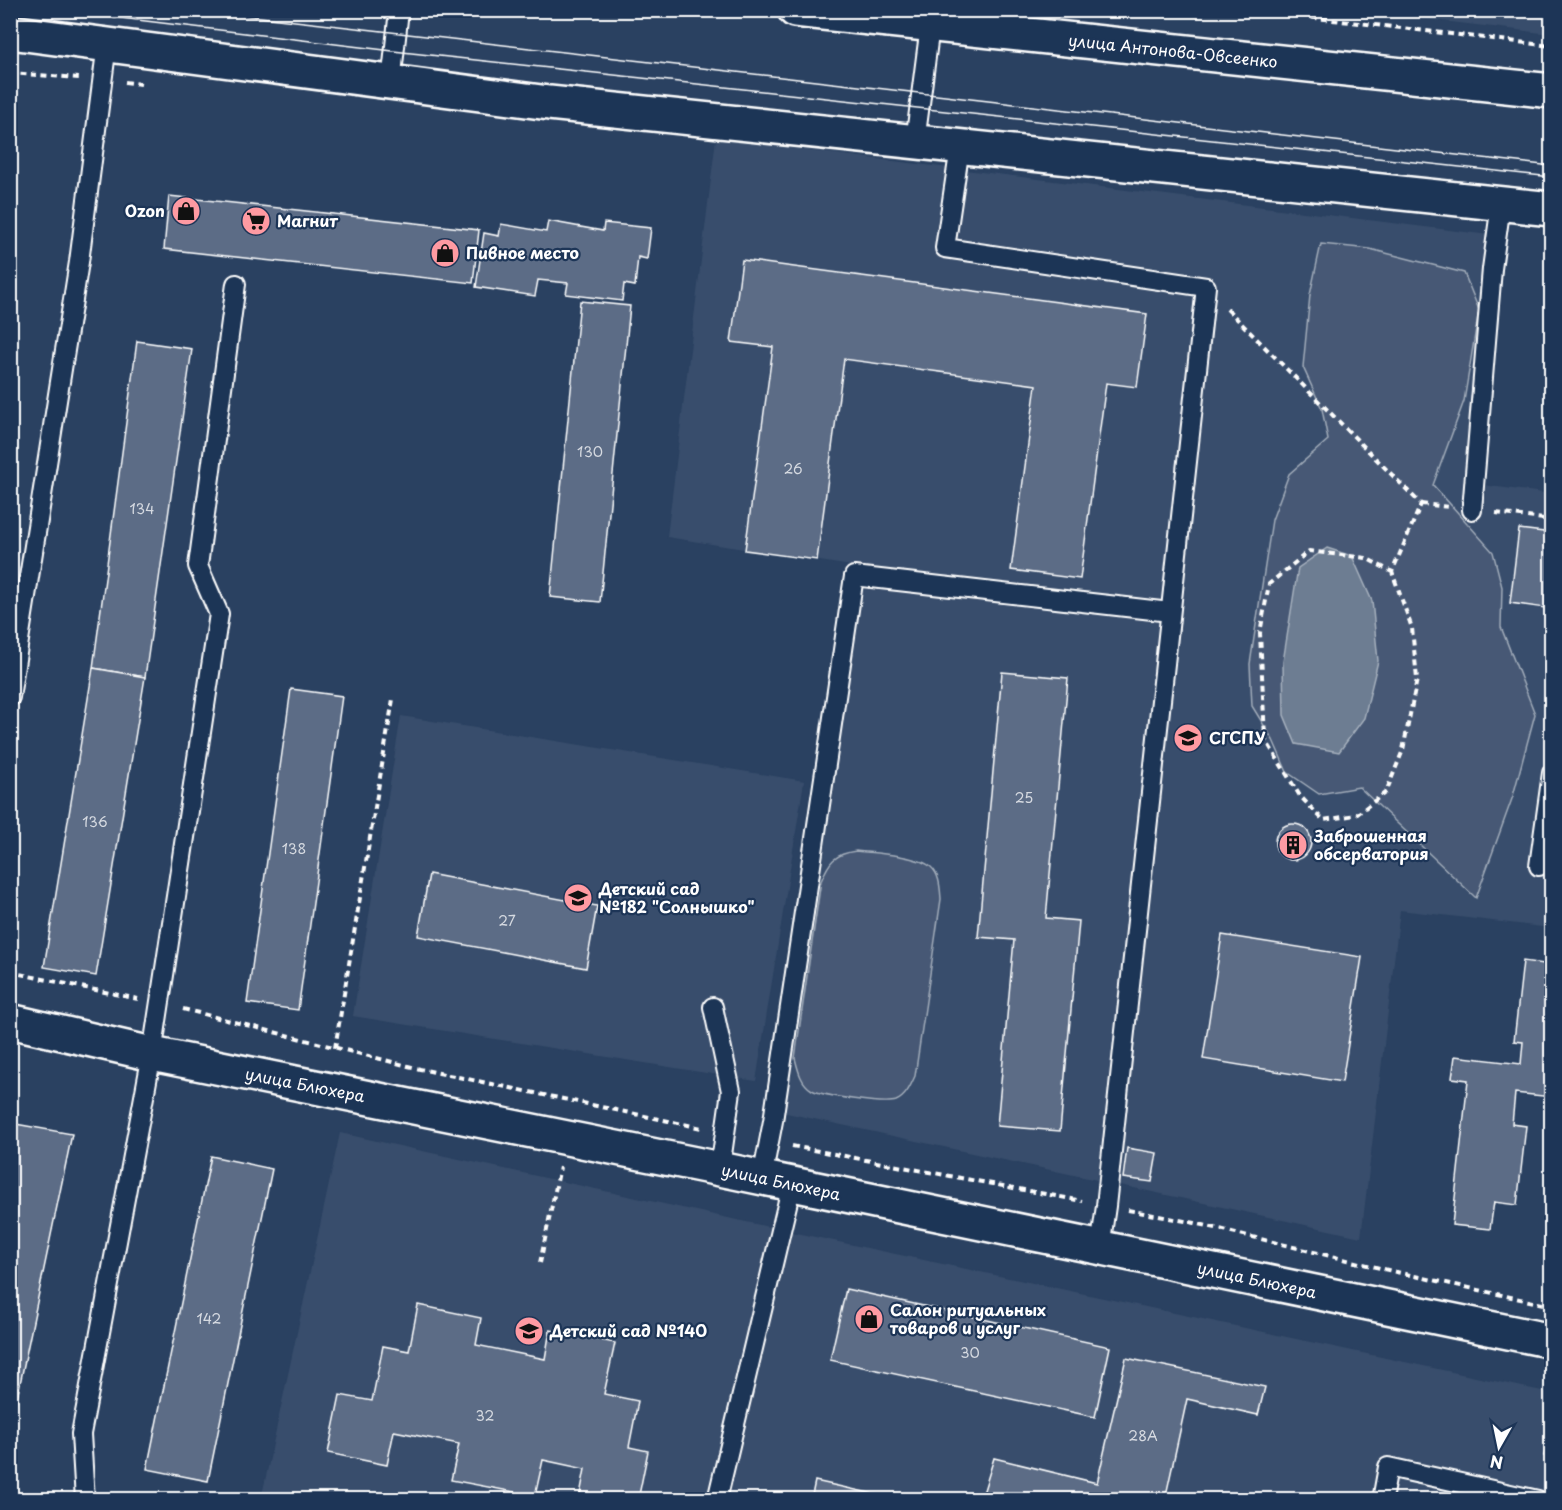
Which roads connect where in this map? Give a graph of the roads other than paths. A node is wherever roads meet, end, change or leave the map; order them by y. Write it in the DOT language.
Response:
graph roads {
  1 [pos="399,10"];
  2 [pos="795,10"];
  3 [pos="898,16"];
  4 [pos="930,26"];
  5 [pos="10,32"];
  6 [pos="107,44"];
  7 [pos="391,82"];
  8 [pos="1551,90"];
  9 [pos="915,142"];
  10 [pos="960,147"];
  11 [pos="1501,204"];
  12 [pos="1551,209"];
  13 [pos="236,284"];
  14 [pos="1472,510"];
  15 [pos="1170,612"];
  16 [pos="10,697"];
  17 [pos="1551,772"];
  18 [pos="1539,866"];
  19 [pos="713,1007"];
  20 [pos="10,1021"];
  21 [pos="152,1054"];
  22 [pos="720,1169"];
  23 [pos="777,1181"];
  24 [pos="1100,1248"];
  25 [pos="1550,1336"];
  26 [pos="85,1500"];
  27 [pos="717,1500"];
  28 [pos="1382,1500"];
  29 [pos="1538,1500"];
  1 -- 7 [label="lane"];
  2 -- 3 [label="street, улица Антонова-Овсеенко"];
  3 -- 4 [label="street, улица Антонова-Овсеенко"];
  4 -- 8 [label="street, улица Антонова-Овсеенко"];
  4 -- 9 [label="lane"];
  5 -- 6 [label="street"];
  6 -- 7 [label="street"];
  6 -- 16 [label="lane"];
  7 -- 9 [label="street"];
  9 -- 10 [label="street"];
  10 -- 11 [label="street"];
  10 -- 15 [label="lane"];
  11 -- 12 [label="street"];
  11 -- 14 [label="lane"];
  13 -- 21 [label="lane"];
  15 -- 23 [label="lane"];
  15 -- 24 [label="lane"];
  17 -- 18 [label="lane"];
  19 -- 22 [label="lane"];
  20 -- 21 [label="street, улица Блюхера"];
  21 -- 22 [label="street, улица Блюхера"];
  21 -- 26 [label="lane"];
  22 -- 23 [label="street, улица Блюхера"];
  23 -- 24 [label="street, улица Блюхера"];
  23 -- 27 [label="lane"];
  24 -- 25 [label="street, улица Блюхера"];
  28 -- 29 [label="lane"];
}
